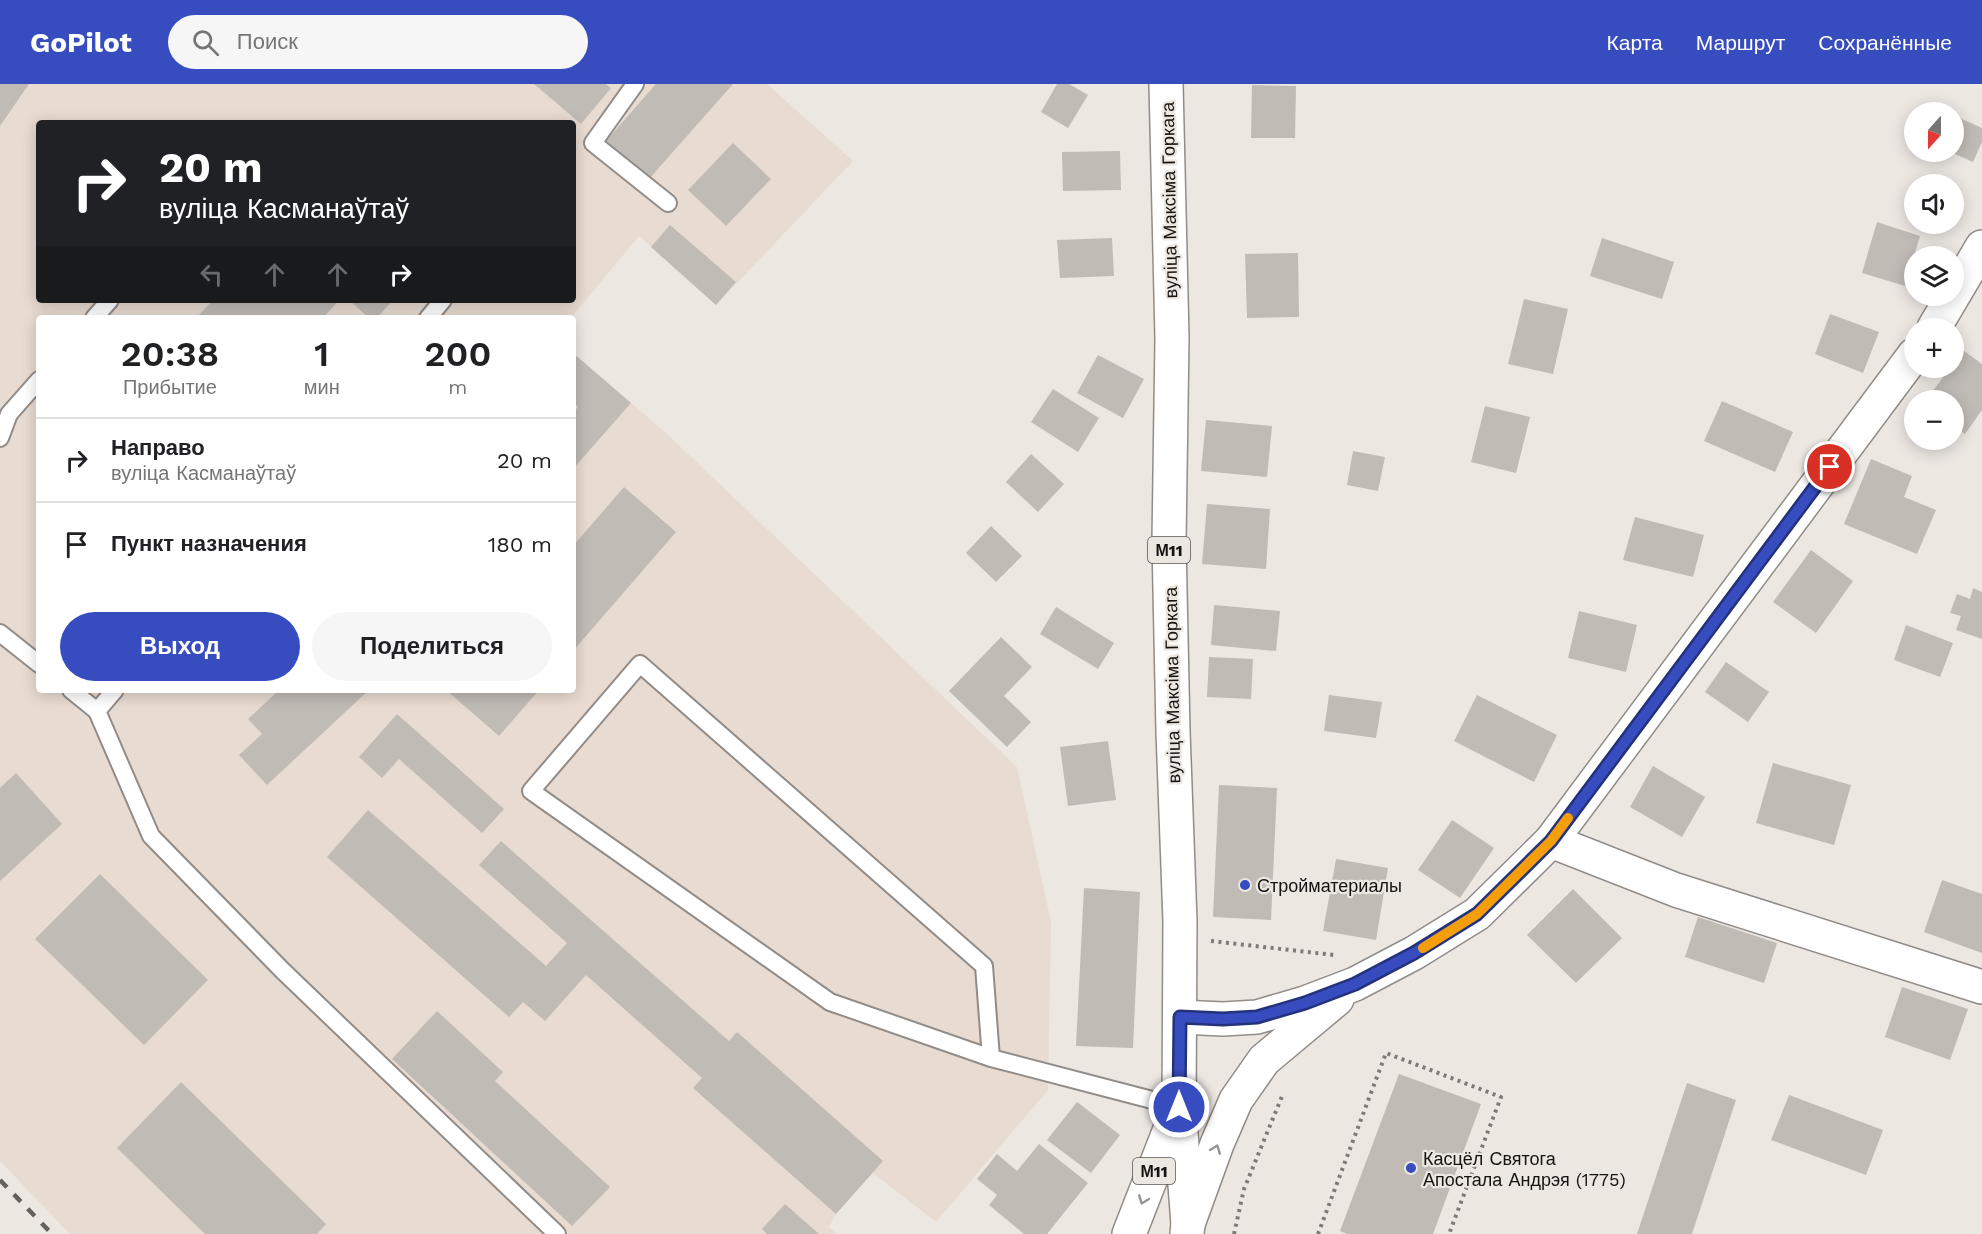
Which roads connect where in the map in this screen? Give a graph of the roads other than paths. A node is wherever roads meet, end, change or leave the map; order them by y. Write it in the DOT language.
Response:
graph roads {
  1 [pos="635,84"];
  2 [pos="1166,84"];
  3 [pos="668,203"];
  4 [pos="1982,247"];
  5 [pos="107,303"];
  6 [pos="440,303"];
  7 [pos="97,315"];
  8 [pos="430,315"];
  9 [pos="1940,318"];
  10 [pos="1904,368"];
  11 [pos="36,383"];
  12 [pos="0,438"];
  13 [pos="0,633"];
  14 [pos="36,662"];
  15 [pos="75,693"];
  16 [pos="112,693"];
  17 [pos="97,711"];
  18 [pos="1551,841"];
  19 [pos="1348,970"];
  20 [pos="1982,987"];
  21 [pos="1180,1017"];
  22 [pos="991,1058"];
  23 [pos="1179,1107"];
  24 [pos="1187,1229"];
  25 [pos="556,1234"];
  26 [pos="1129,1234"];
  1 -- 3 [label="lane"];
  2 -- 21 [label="main road, вуліца Максіма Горкага / М11"];
  4 -- 9 [label="main road"];
  5 -- 7 [label="lane"];
  6 -- 8 [label="lane"];
  10 -- 18 [label="main road"];
  11 -- 12 [label="lane"];
  13 -- 14 [label="lane"];
  15 -- 17 [label="lane"];
  16 -- 17 [label="lane"];
  17 -- 25 [label="lane"];
  18 -- 19 [label="main road"];
  18 -- 20 [label="main road"];
  19 -- 21 [label="main road"];
  24 -- 19 [label="main road, one-way"];
  21 -- 23 [label="main road, вуліца Максіма Горкага / М11"];
  22 -- 22 [label="lane"];
  22 -- 23 [label="lane"];
  23 -- 24 [label="main road, вуліца Максіма Горкага / М11"];
  23 -- 26 [label="main road, вуліца Максіма Горкага / М11, one-way"];
}
